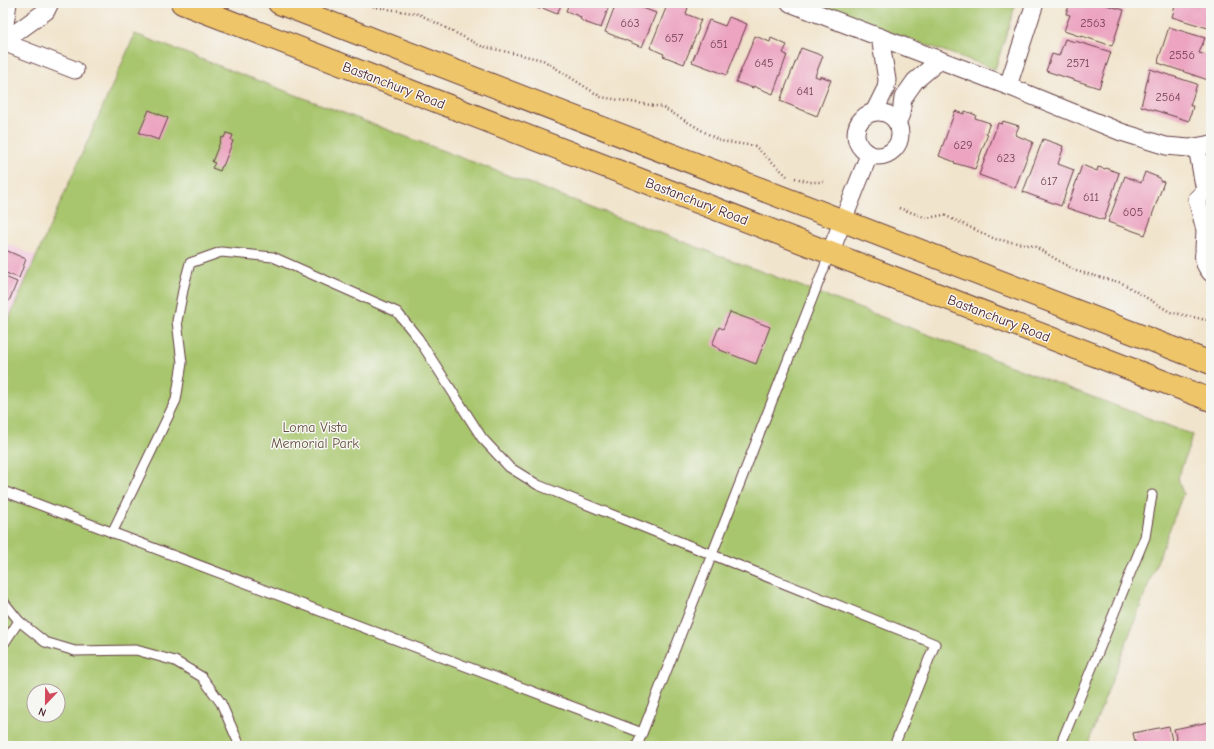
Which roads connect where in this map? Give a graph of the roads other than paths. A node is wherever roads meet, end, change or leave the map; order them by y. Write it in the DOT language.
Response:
graph roads {
  1 [pos="8,3"];
  2 [pos="50,3"];
  3 [pos="182,3"];
  4 [pos="279,3"];
  5 [pos="1035,3"];
  6 [pos="795,4"];
  7 [pos="880,37"];
  8 [pos="3,38"];
  9 [pos="3,42"];
  10 [pos="940,60"];
  11 [pos="75,70"];
  12 [pos="1008,86"];
  13 [pos="874,112"];
  14 [pos="897,123"];
  15 [pos="1204,146"];
  16 [pos="869,155"];
  17 [pos="1208,192"];
  18 [pos="843,220"];
  19 [pos="1208,244"];
  20 [pos="830,253"];
  21 [pos="1211,273"];
  22 [pos="1211,363"];
  23 [pos="1211,400"];
  24 [pos="3,492"];
  25 [pos="1152,495"];
  26 [pos="112,533"];
  27 [pos="712,554"];
  28 [pos="3,601"];
  29 [pos="18,621"];
  30 [pos="3,645"];
  31 [pos="642,733"];
  32 [pos="240,746"];
  33 [pos="637,746"];
  34 [pos="894,746"];
  35 [pos="1060,746"];
  1 -- 8 [label="street"];
  2 -- 9 [label="street"];
  3 -- 20 [label="main road, Bastanchury Road"];
  4 -- 18 [label="main road"];
  5 -- 12 [label="street"];
  6 -- 7 [label="street"];
  7 -- 10 [label="street"];
  7 -- 13 [label="street"];
  9 -- 11 [label="street"];
  10 -- 12 [label="street"];
  10 -- 14 [label="street"];
  12 -- 15 [label="street"];
  13 -- 14 [label="street"];
  13 -- 16 [label="street"];
  14 -- 16 [label="street"];
  15 -- 17 [label="street"];
  16 -- 18 [label="street"];
  17 -- 19 [label="street"];
  18 -- 20 [label="street"];
  18 -- 22 [label="main road"];
  19 -- 21 [label="street"];
  20 -- 23 [label="main road, Bastanchury Road"];
  20 -- 27 [label="lane"];
  24 -- 26 [label="lane"];
  25 -- 35 [label="lane"];
  26 -- 27 [label="lane"];
  26 -- 31 [label="lane"];
  27 -- 31 [label="lane"];
  27 -- 34 [label="lane"];
  28 -- 29 [label="lane"];
  29 -- 30 [label="lane"];
  29 -- 32 [label="lane"];
  31 -- 33 [label="lane"];
}
